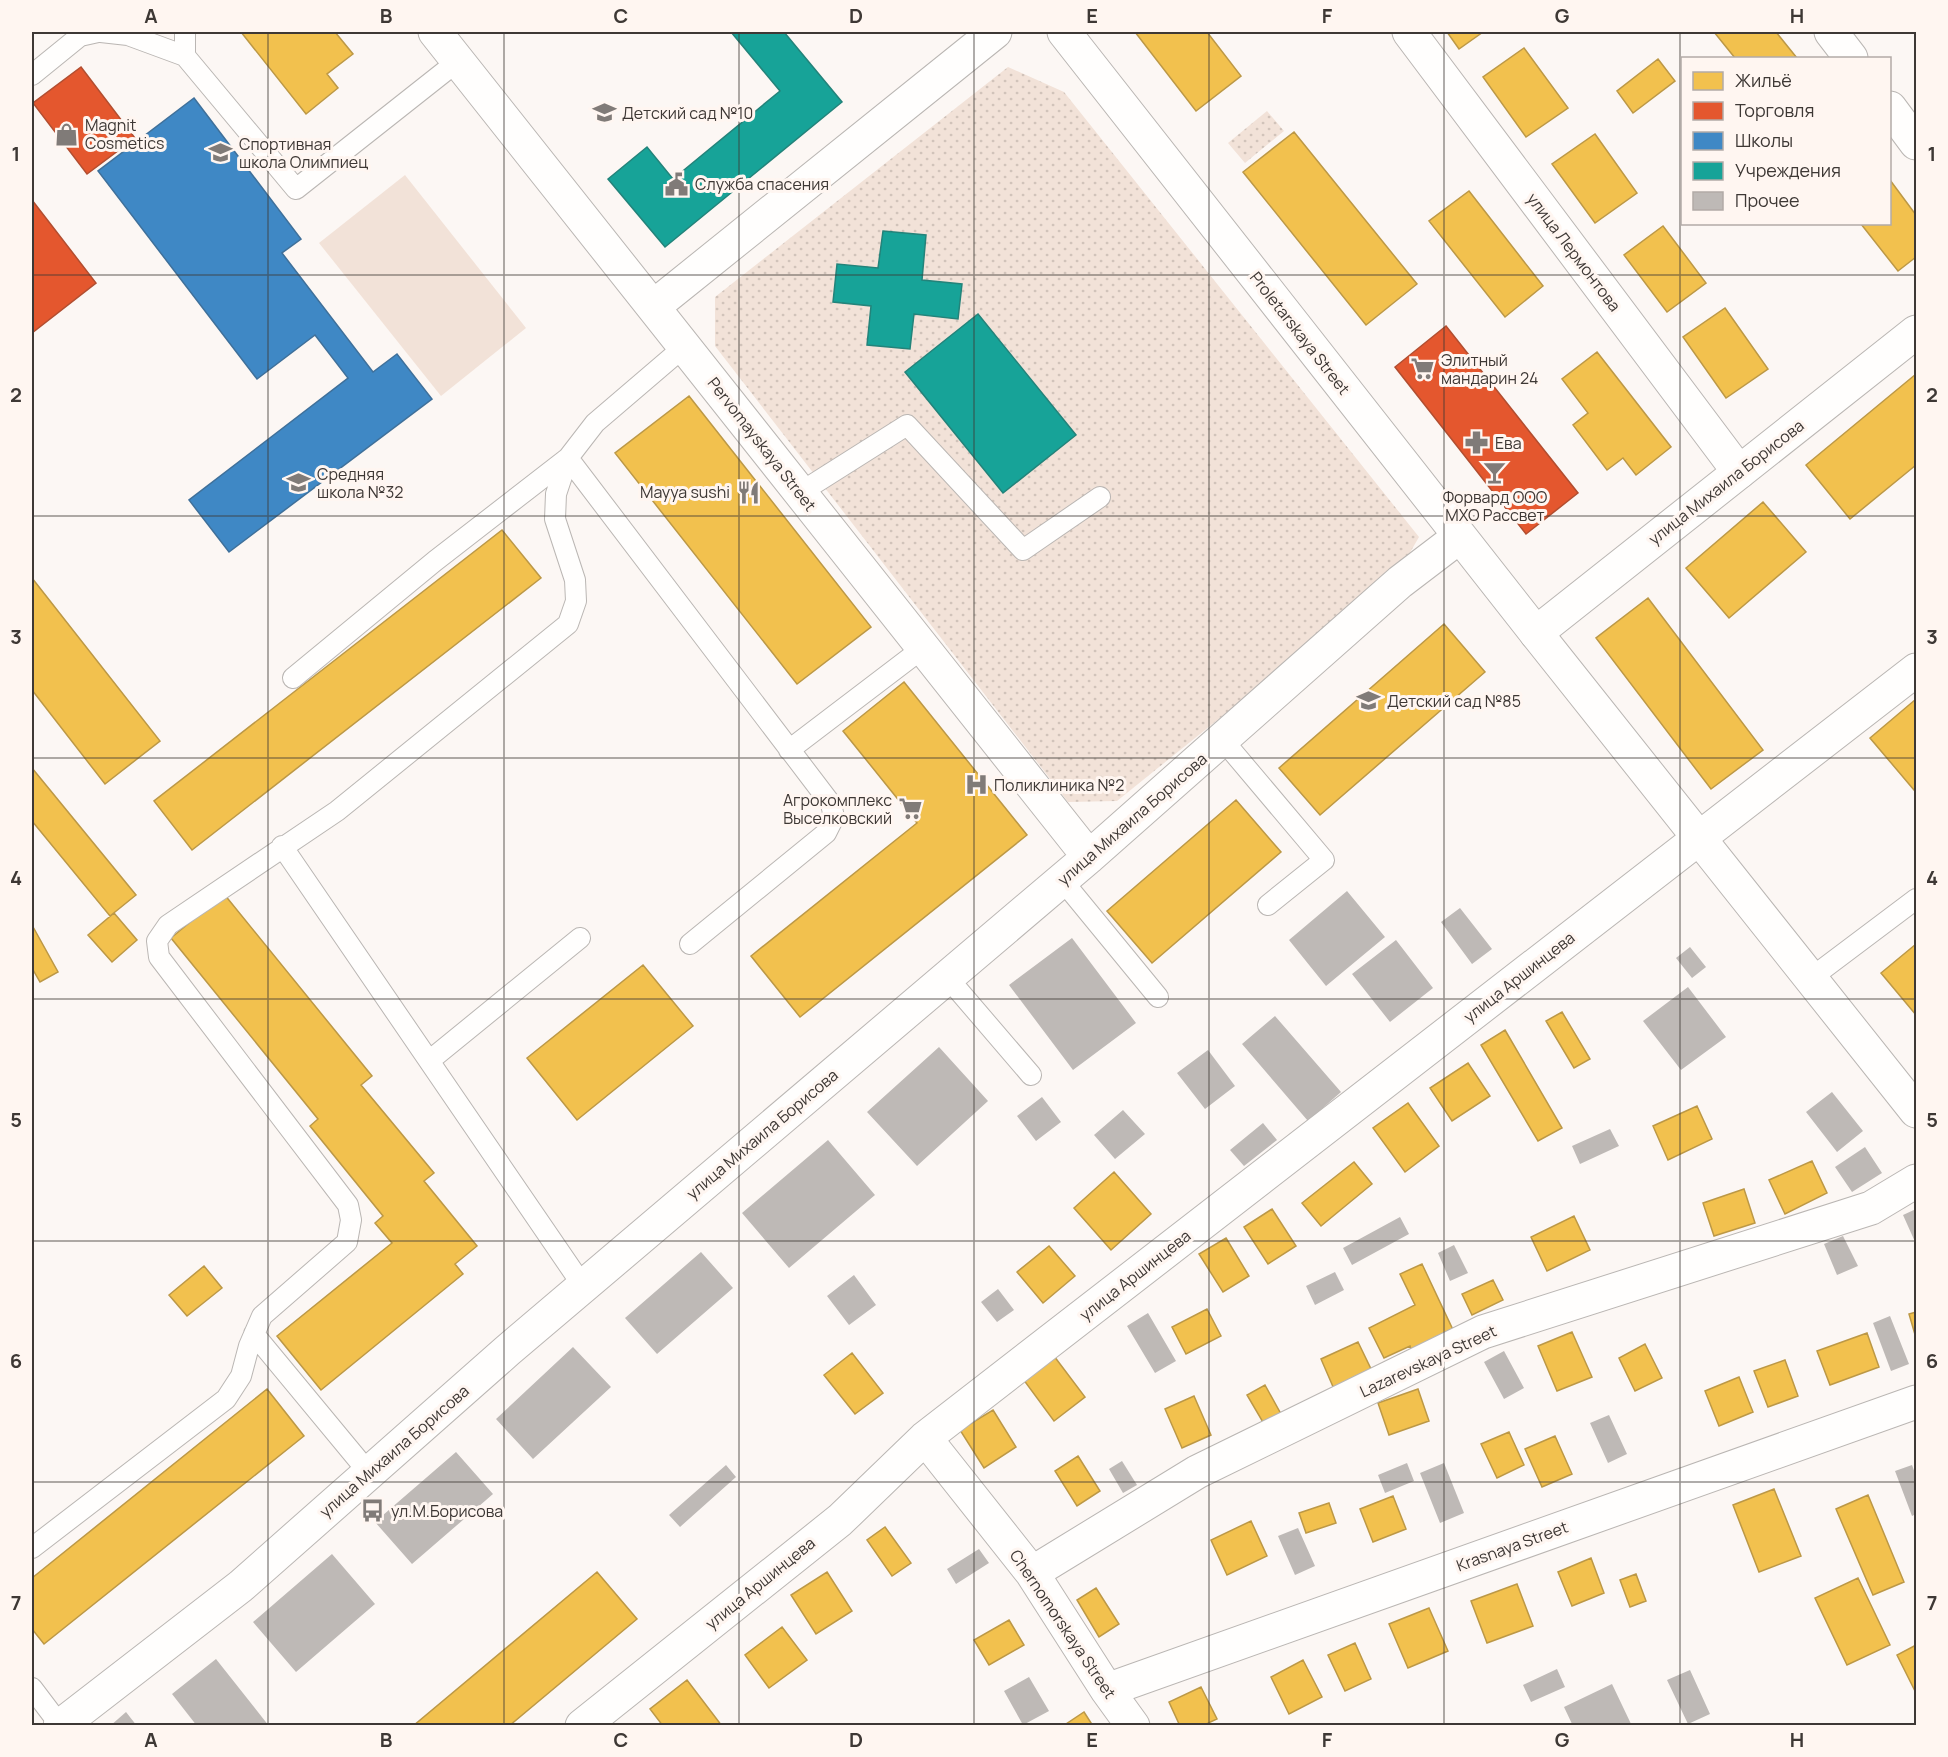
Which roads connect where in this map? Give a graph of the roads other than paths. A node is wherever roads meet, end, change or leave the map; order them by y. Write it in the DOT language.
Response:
graph roads {
  1 [pos="100,32"];
  2 [pos="185,32"];
  3 [pos="435,32"];
  4 [pos="995,32"];
  5 [pos="1064,32"];
  6 [pos="1409,32"];
  7 [pos="1831,32"];
  8 [pos="185,56"];
  9 [pos="1850,57"];
  10 [pos="458,61"];
  11 [pos="32,75"];
  12 [pos="1891,109"];
  13 [pos="1917,143"];
  14 [pos="653,307"];
  15 [pos="1917,332"];
  16 [pos="685,346"];
  17 [pos="568,458"];
  18 [pos="1739,472"];
  19 [pos="801,492"];
  20 [pos="1100,497"];
  21 [pos="1459,537"];
  22 [pos="1536,633"];
  23 [pos="924,648"];
  24 [pos="1917,669"];
  25 [pos="292,678"];
  26 [pos="1222,739"];
  27 [pos="789,750"];
  28 [pos="1698,837"];
  29 [pos="282,846"];
  30 [pos="1089,857"];
  31 [pos="1062,880"];
  32 [pos="1917,899"];
  33 [pos="1268,905"];
  34 [pos="580,938"];
  35 [pos="690,944"];
  36 [pos="947,977"];
  37 [pos="1811,978"];
  38 [pos="1158,997"];
  39 [pos="429,1061"];
  40 [pos="1031,1075"];
  41 [pos="1917,1111"];
  42 [pos="1917,1181"];
  43 [pos="583,1286"];
  44 [pos="254,1334"];
  45 [pos="1917,1402"];
  46 [pos="925,1438"];
  47 [pos="369,1473"];
  48 [pos="32,1548"];
  49 [pos="1032,1573"];
  50 [pos="32,1688"];
  51 [pos="1107,1690"];
  52 [pos="585,1724"];
  53 [pos="60,1725"];
  54 [pos="1133,1725"];
  1 -- 8 [label="lane"];
  1 -- 11 [label="lane"];
  2 -- 8 [label="lane"];
  3 -- 10 [label="street, Pervomayskaya Street"];
  4 -- 14 [label="street"];
  5 -- 21 [label="street, Proletarskaya Street"];
  6 -- 18 [label="street, улица Лермонтова"];
  7 -- 9 [label="street"];
  8 -- 10 [label="lane"];
  10 -- 14 [label="street, Pervomayskaya Street"];
  12 -- 13 [label="street"];
  14 -- 16 [label="street, Pervomayskaya Street"];
  15 -- 18 [label="street, улица Михаила Борисова"];
  16 -- 17 [label="lane"];
  16 -- 19 [label="street, Pervomayskaya Street"];
  17 -- 25 [label="lane"];
  17 -- 27 [label="lane"];
  17 -- 29 [label="lane"];
  18 -- 22 [label="street, улица Михаила Борисова"];
  19 -- 20 [label="lane"];
  19 -- 23 [label="street, Pervomayskaya Street"];
  21 -- 22 [label="street, Proletarskaya Street"];
  21 -- 26 [label="street, улица Михаила Борисова"];
  22 -- 28 [label="street"];
  23 -- 27 [label="lane"];
  23 -- 30 [label="street, Pervomayskaya Street"];
  24 -- 28 [label="street, улица Аршинцева"];
  26 -- 30 [label="street, улица Михаила Борисова"];
  26 -- 33 [label="lane"];
  27 -- 35 [label="lane"];
  28 -- 37 [label="street"];
  28 -- 46 [label="street, улица Аршинцева"];
  29 -- 39 [label="lane"];
  29 -- 44 [label="lane"];
  30 -- 31 [label="street, улица Михаила Борисова"];
  31 -- 36 [label="street, улица Михаила Борисова"];
  31 -- 38 [label="lane"];
  32 -- 37 [label="lane"];
  34 -- 39 [label="lane"];
  36 -- 40 [label="lane"];
  36 -- 43 [label="street, улица Михаила Борисова"];
  37 -- 41 [label="street"];
  39 -- 43 [label="lane"];
  42 -- 49 [label="street, Lazarevskaya Street"];
  43 -- 47 [label="street, улица Михаила Борисова"];
  44 -- 47 [label="lane"];
  44 -- 48 [label="lane"];
  45 -- 51 [label="street, Krasnaya Street"];
  46 -- 49 [label="street, Chernomorskaya Street"];
  46 -- 52 [label="street, улица Аршинцева"];
  47 -- 53 [label="street, улица Михаила Борисова"];
  49 -- 51 [label="street, Chernomorskaya Street"];
  50 -- 53 [label="lane"];
  51 -- 54 [label="street, Chernomorskaya Street"];
}
